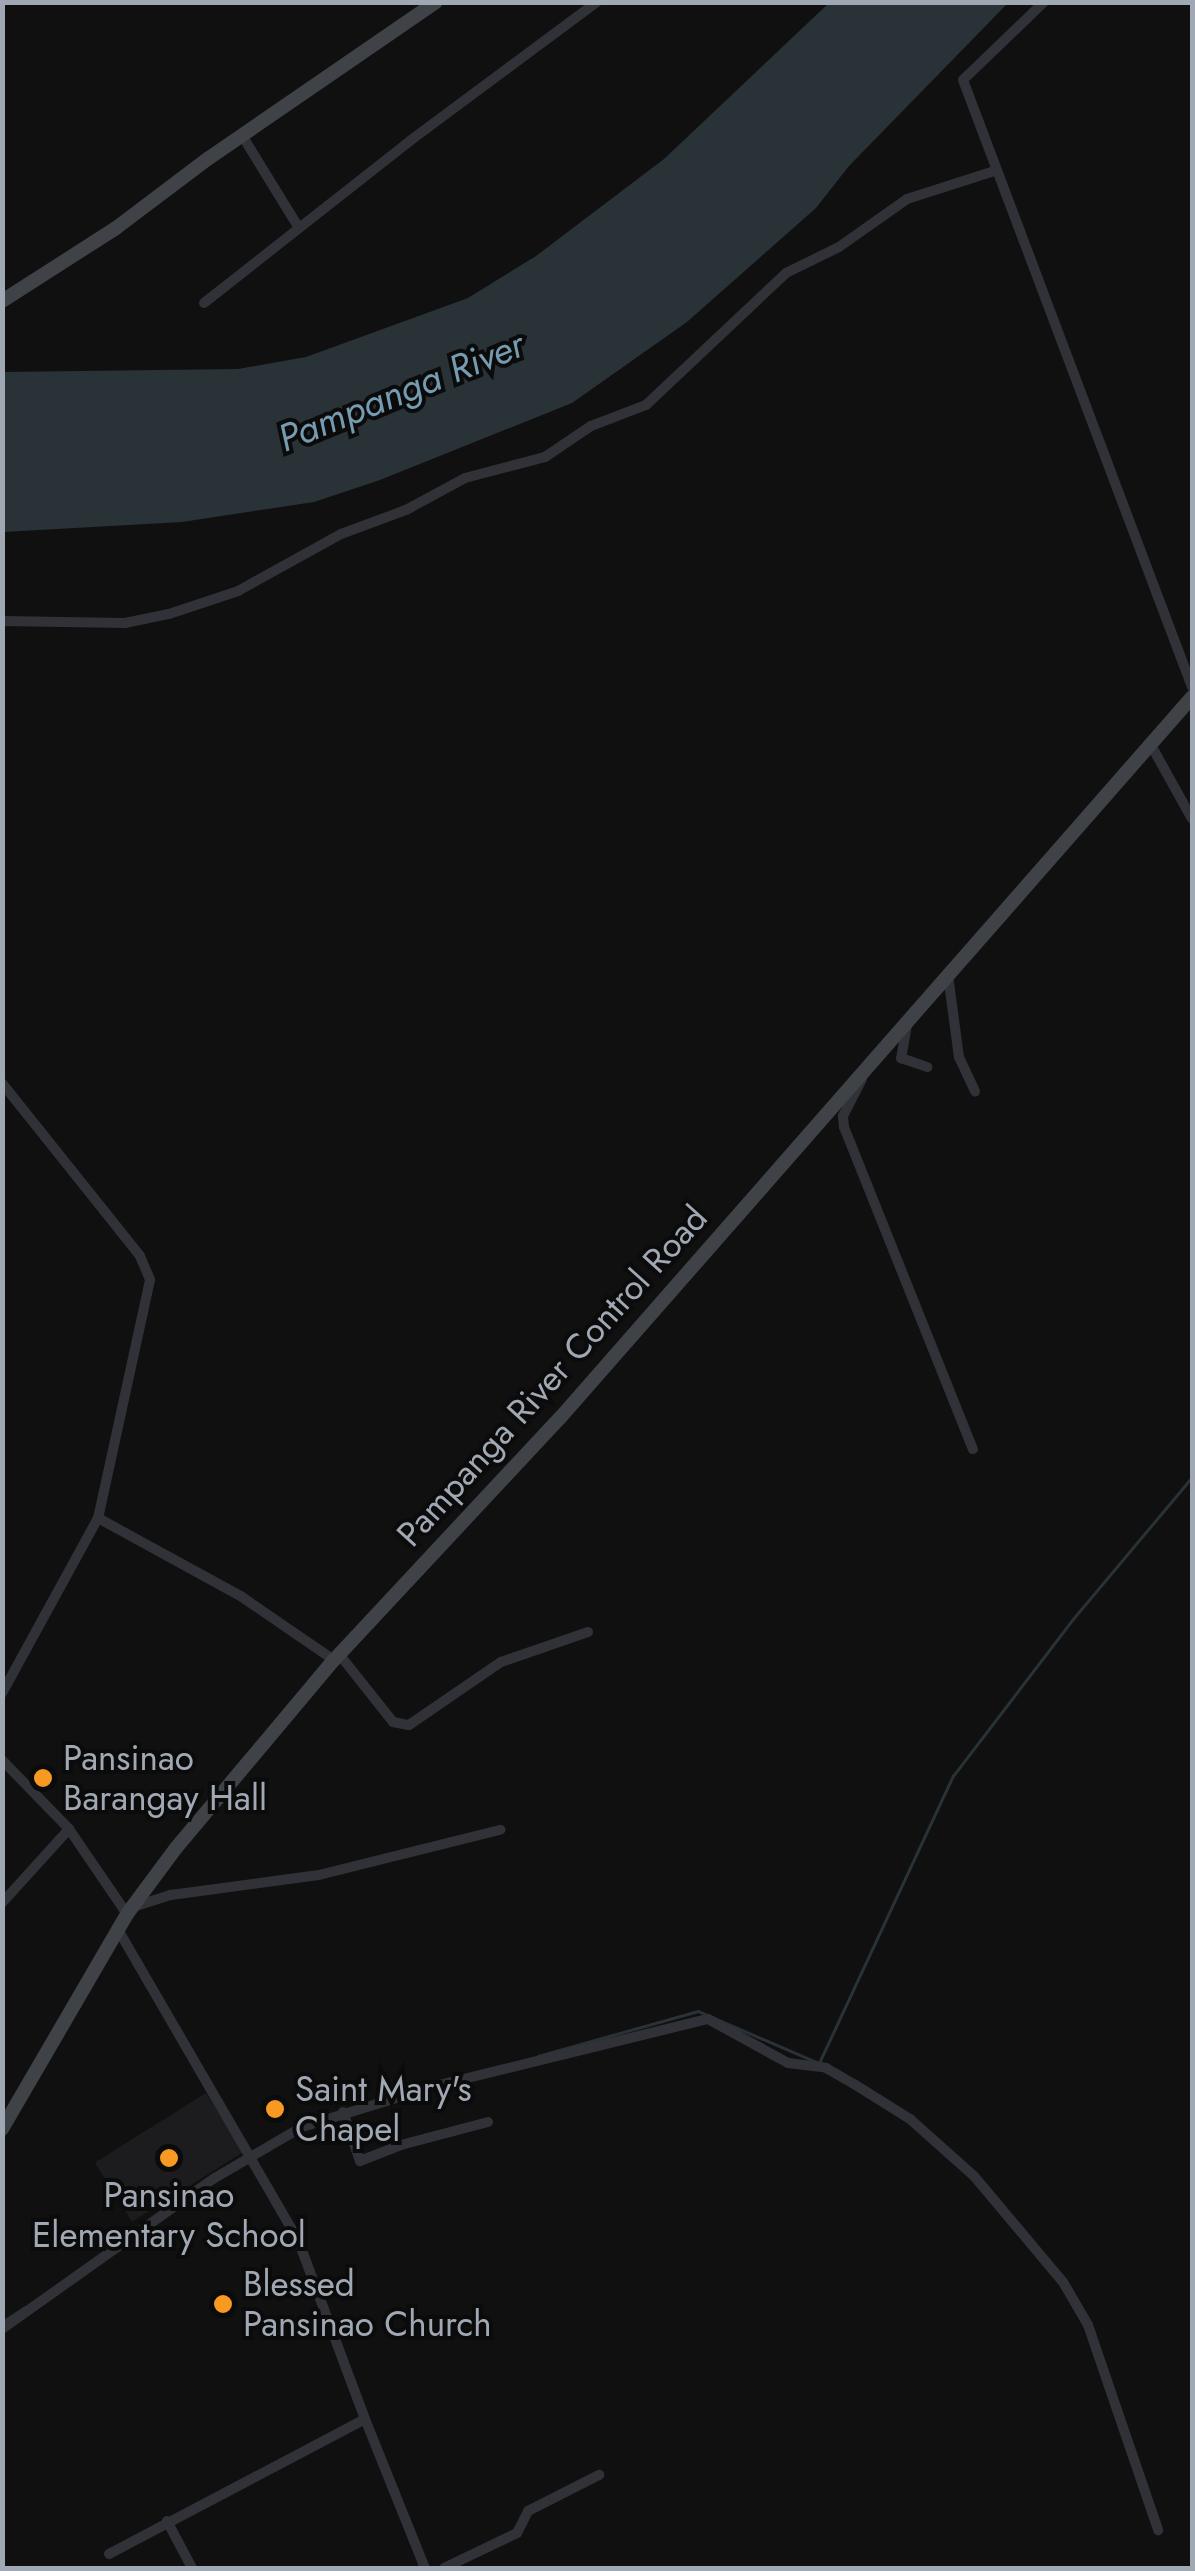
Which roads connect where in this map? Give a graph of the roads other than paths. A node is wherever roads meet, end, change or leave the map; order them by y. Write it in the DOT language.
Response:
graph roads {
  1 [pos="436,2"];
  2 [pos="597,2"];
  3 [pos="1044,2"];
  4 [pos="243,137"];
  5 [pos="994,172"];
  6 [pos="299,228"];
  7 [pos="2,301"];
  8 [pos="204,303"];
  9 [pos="2,621"];
  10 [pos="1192,687"];
  11 [pos="1192,697"];
  12 [pos="1152,747"];
  13 [pos="1192,819"];
  14 [pos="948,974"];
  15 [pos="908,1019"];
  16 [pos="872,1059"];
  17 [pos="928,1067"];
  18 [pos="2,1083"];
  19 [pos="975,1090"];
  20 [pos="973,1449"];
  21 [pos="98,1518"];
  22 [pos="588,1632"];
  23 [pos="337,1657"];
  24 [pos="2,1693"];
  25 [pos="2,1760"];
  26 [pos="68,1829"];
  27 [pos="500,1830"];
  28 [pos="2,1904"];
  29 [pos="130,1911"];
  30 [pos="119,1931"];
  31 [pos="343,2112"];
  32 [pos="488,2122"];
  33 [pos="2,2129"];
  34 [pos="250,2156"];
  35 [pos="2,2329"];
  36 [pos="365,2419"];
  37 [pos="598,2475"];
  38 [pos="167,2520"];
  39 [pos="1158,2530"];
  40 [pos="109,2554"];
  41 [pos="192,2568"];
  42 [pos="426,2568"];
  43 [pos="444,2568"];
  1 -- 4 [label="main road"];
  2 -- 6 [label="street"];
  3 -- 5 [label="street"];
  4 -- 6 [label="street"];
  4 -- 7 [label="main road"];
  5 -- 9 [label="street"];
  5 -- 10 [label="street"];
  6 -- 8 [label="street"];
  11 -- 12 [label="main road, Pampanga River Control Road"];
  12 -- 13 [label="street"];
  12 -- 14 [label="main road, Pampanga River Control Road"];
  14 -- 15 [label="main road, Pampanga River Control Road"];
  14 -- 19 [label="street"];
  15 -- 16 [label="main road, Pampanga River Control Road"];
  15 -- 17 [label="street"];
  16 -- 20 [label="street"];
  16 -- 23 [label="main road, Pampanga River Control Road"];
  18 -- 21 [label="street"];
  21 -- 23 [label="street"];
  21 -- 24 [label="street"];
  22 -- 23 [label="street"];
  23 -- 29 [label="main road, Pampanga River Control Road"];
  25 -- 26 [label="street"];
  26 -- 28 [label="street"];
  26 -- 29 [label="street"];
  27 -- 29 [label="street"];
  29 -- 30 [label="main road, Pampanga River Control Road"];
  30 -- 33 [label="main road, Pampanga River Control Road"];
  30 -- 34 [label="street"];
  31 -- 32 [label="street"];
  31 -- 34 [label="street"];
  31 -- 39 [label="street"];
  34 -- 35 [label="street"];
  34 -- 36 [label="street"];
  36 -- 38 [label="street"];
  36 -- 42 [label="street"];
  37 -- 43 [label="street"];
  38 -- 40 [label="street"];
  38 -- 41 [label="street"];
}
